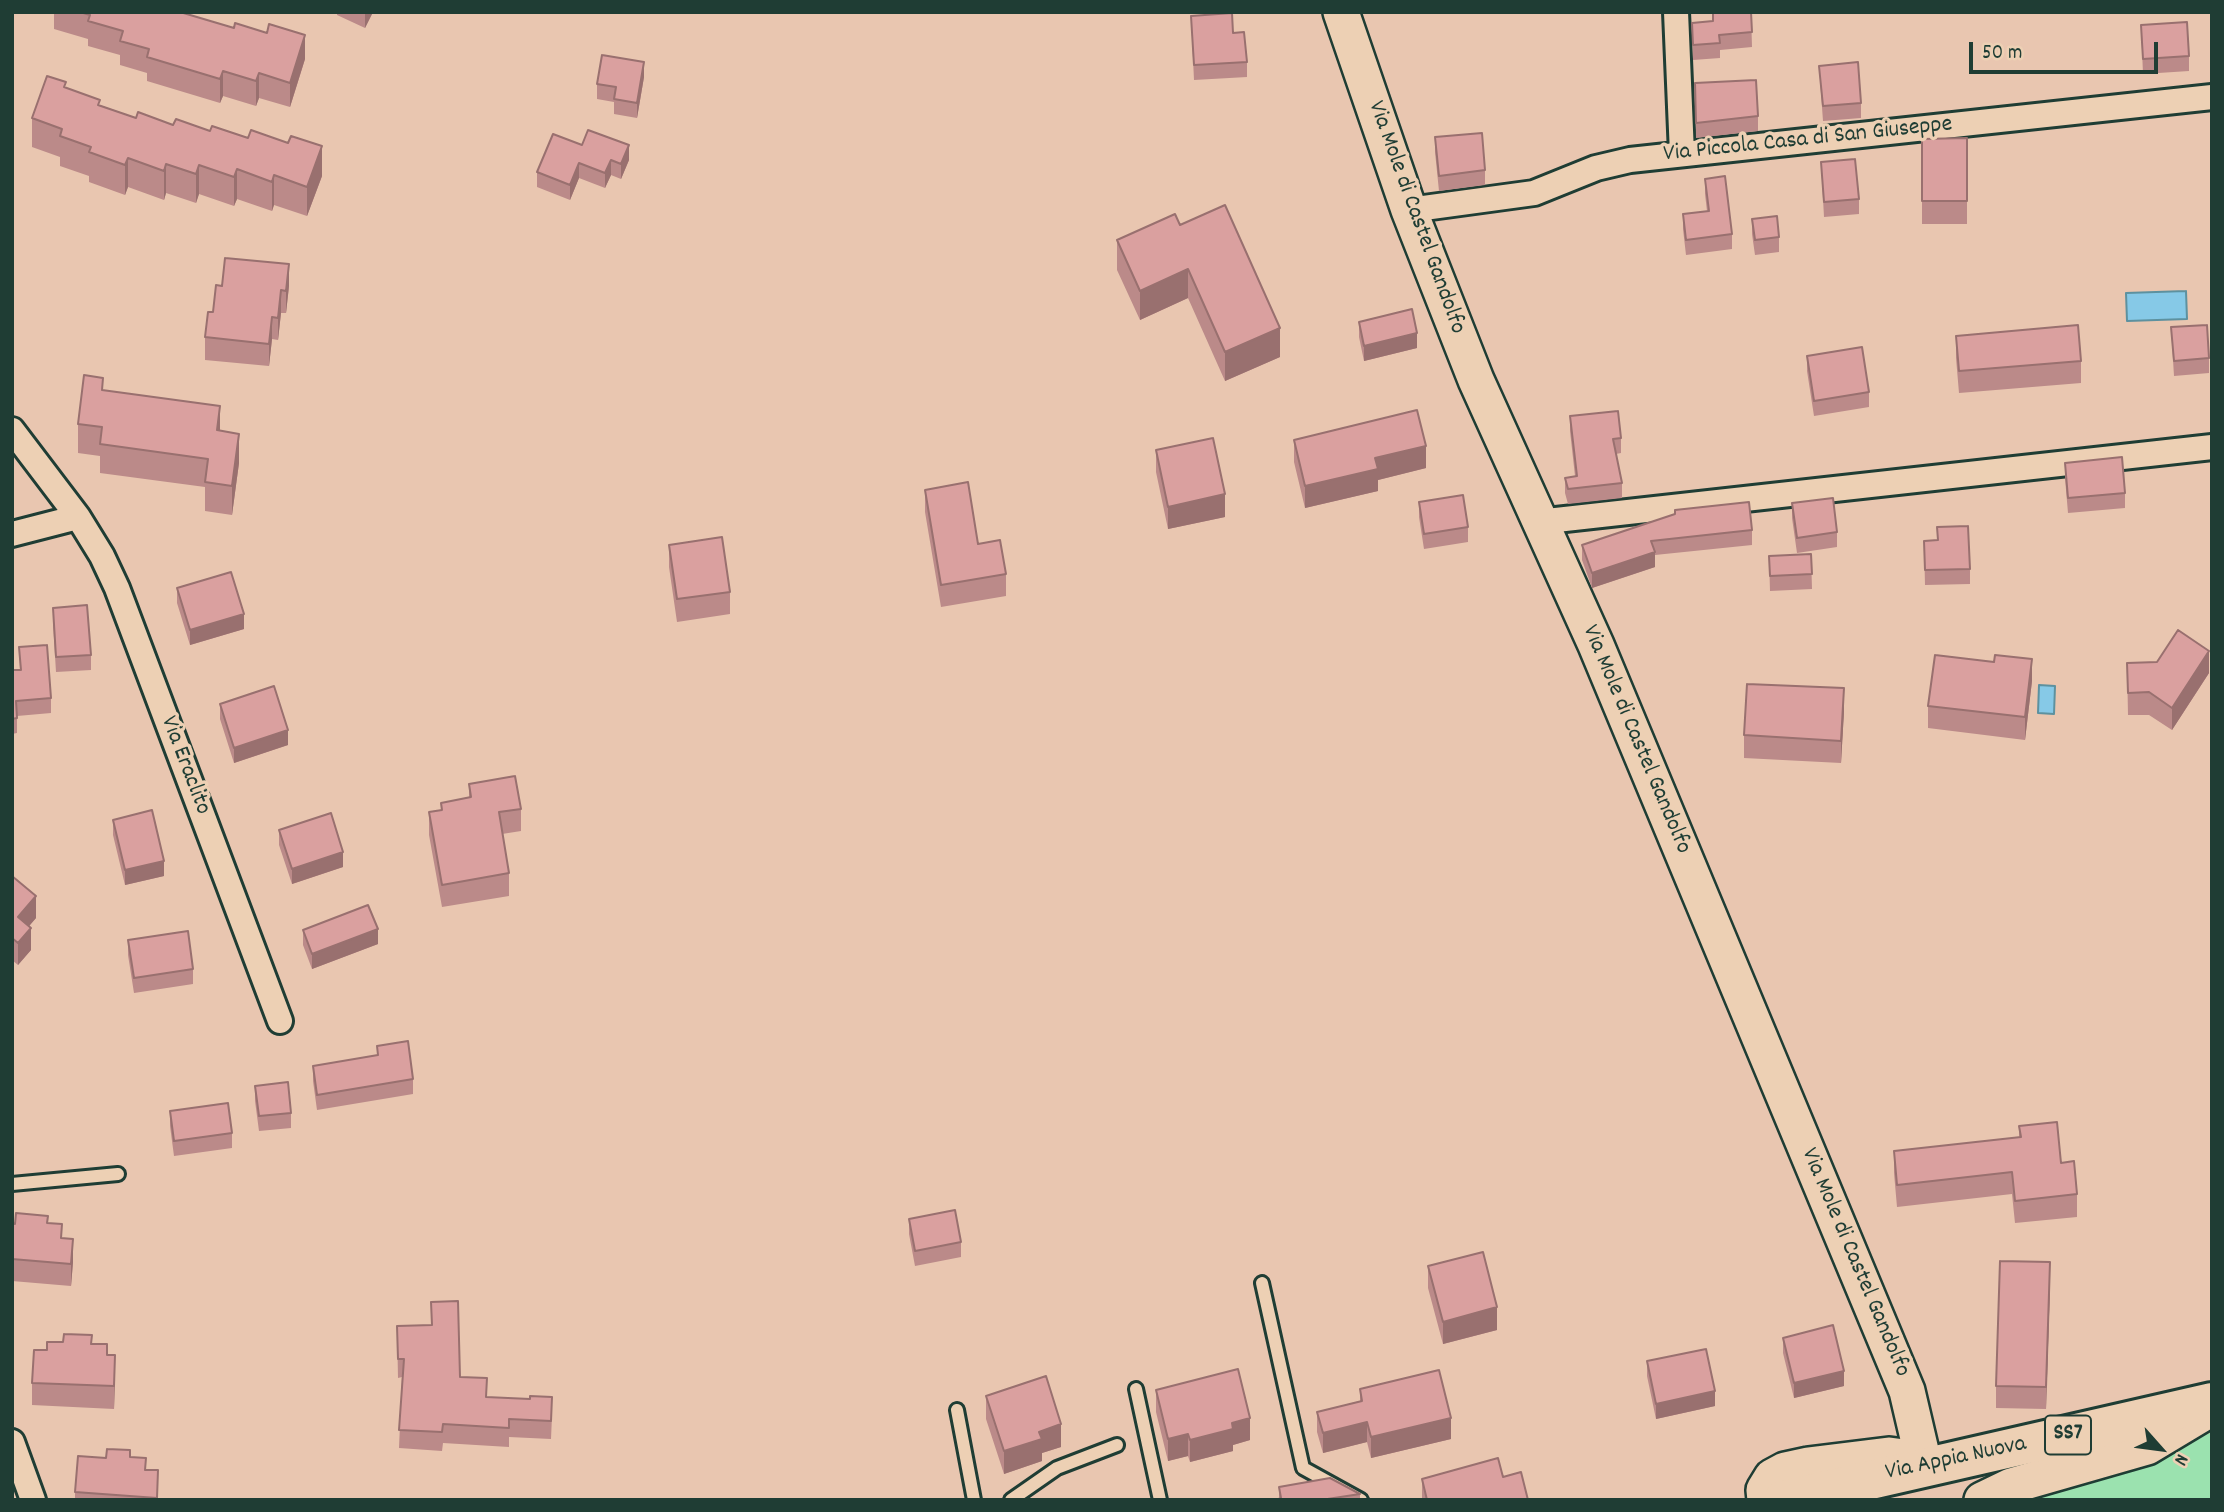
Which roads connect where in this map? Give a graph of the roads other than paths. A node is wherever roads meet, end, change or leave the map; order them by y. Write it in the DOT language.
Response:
graph roads {
  1 [pos="1341,12"];
  2 [pos="1676,12"];
  3 [pos="2212,97"];
  4 [pos="1682,154"];
  5 [pos="1409,211"];
  6 [pos="12,430"];
  7 [pos="2212,447"];
  8 [pos="78,517"];
  9 [pos="1538,522"];
  10 [pos="12,534"];
  11 [pos="280,1021"];
  12 [pos="118,1174"];
  13 [pos="12,1184"];
  14 [pos="1262,1283"];
  15 [pos="1136,1389"];
  16 [pos="2212,1402"];
  17 [pos="2212,1408"];
  18 [pos="957,1410"];
  19 [pos="12,1442"];
  20 [pos="1117,1446"];
  21 [pos="1925,1468"];
  22 [pos="33,1500"];
  23 [pos="974,1500"];
  24 [pos="1011,1500"];
  25 [pos="1160,1500"];
  26 [pos="1361,1500"];
  27 [pos="1765,1500"];
  28 [pos="1783,1500"];
  29 [pos="1982,1500"];
  1 -- 5 [label="street, Via Mole di Castel Gandolfo"];
  2 -- 4 [label="street"];
  3 -- 4 [label="street, Via Piccola Casa di San Giuseppe"];
  4 -- 5 [label="street, Via Piccola Casa di San Giuseppe"];
  5 -- 9 [label="street, Via Mole di Castel Gandolfo"];
  6 -- 8 [label="street, Via Eraclito"];
  7 -- 9 [label="street"];
  8 -- 10 [label="street"];
  8 -- 11 [label="street, Via Eraclito"];
  9 -- 21 [label="street, Via Mole di Castel Gandolfo"];
  12 -- 13 [label="lane"];
  14 -- 26 [label="lane"];
  15 -- 25 [label="lane"];
  16 -- 21 [label="main road, Via Appia Nuova / SS7"];
  17 -- 29 [label="street"];
  18 -- 23 [label="lane"];
  19 -- 22 [label="street"];
  20 -- 24 [label="lane"];
  21 -- 27 [label="street"];
  21 -- 28 [label="main road, Via Appia Nuova / SS7"];
}
